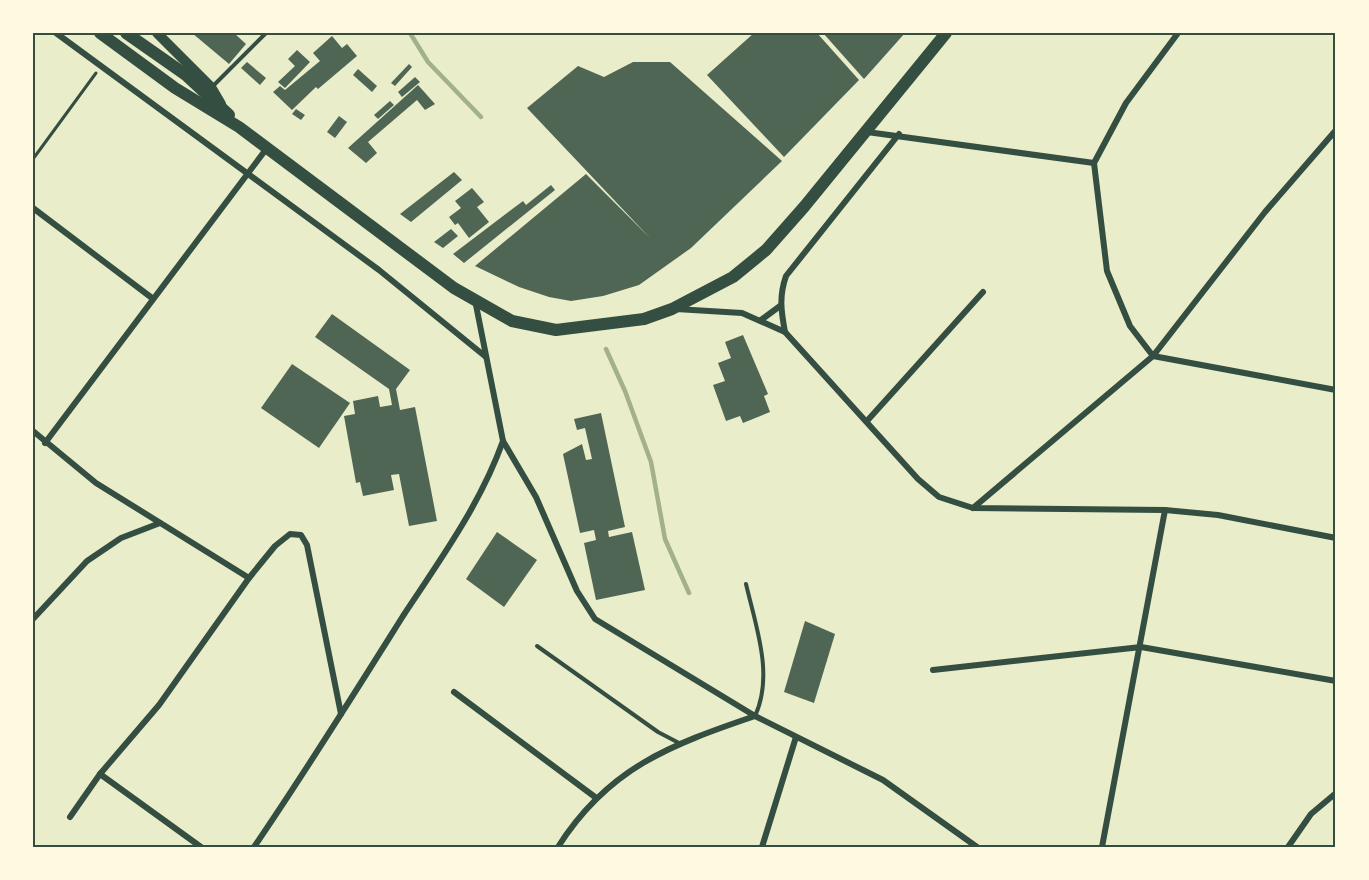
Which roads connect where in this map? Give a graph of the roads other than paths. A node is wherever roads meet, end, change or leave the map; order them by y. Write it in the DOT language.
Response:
graph roads {
  1 [pos="56,33"];
  2 [pos="100,33"];
  3 [pos="157,33"];
  4 [pos="266,33"];
  5 [pos="946,33"];
  6 [pos="1178,33"];
  7 [pos="134,35"];
  8 [pos="127,53"];
  9 [pos="211,87"];
  10 [pos="226,112"];
  11 [pos="239,127"];
  12 [pos="1336,129"];
  13 [pos="867,132"];
  14 [pos="899,134"];
  15 [pos="267,148"];
  16 [pos="1094,163"];
  17 [pos="248,174"];
  18 [pos="33,208"];
  19 [pos="983,292"];
  20 [pos="152,298"];
  21 [pos="474,299"];
  22 [pos="780,306"];
  23 [pos="672,309"];
  24 [pos="761,320"];
  25 [pos="785,332"];
  26 [pos="1153,356"];
  27 [pos="486,357"];
  28 [pos="1336,390"];
  29 [pos="867,421"];
  30 [pos="33,431"];
  31 [pos="503,441"];
  32 [pos="45,443"];
  33 [pos="973,508"];
  34 [pos="1165,510"];
  35 [pos="160,523"];
  36 [pos="1336,538"];
  37 [pos="249,578"];
  38 [pos="746,584"];
  39 [pos="34,615"];
  40 [pos="537,646"];
  41 [pos="1141,647"];
  42 [pos="933,670"];
  43 [pos="1336,681"];
  44 [pos="454,692"];
  45 [pos="341,714"];
  46 [pos="754,716"];
  47 [pos="796,737"];
  48 [pos="679,743"];
  49 [pos="100,774"];
  50 [pos="1336,793"];
  51 [pos="596,797"];
  52 [pos="70,817"];
  53 [pos="201,847"];
  54 [pos="254,847"];
  55 [pos="558,847"];
  56 [pos="762,847"];
  57 [pos="977,847"];
  58 [pos="1102,847"];
  59 [pos="1288,847"];
  1 -- 17 [label="street"];
  2 -- 8 [label="main road"];
  3 -- 9 [label="street"];
  4 -- 9 [label="lane"];
  5 -- 13 [label="main road"];
  6 -- 16 [label="street"];
  7 -- 8 [label="main road"];
  7 -- 10 [label="main road"];
  8 -- 11 [label="main road"];
  9 -- 10 [label="street"];
  10 -- 11 [label="main road"];
  11 -- 15 [label="main road"];
  12 -- 26 [label="street"];
  13 -- 14 [label="street"];
  13 -- 23 [label="main road"];
  14 -- 16 [label="street"];
  14 -- 22 [label="street"];
  15 -- 17 [label="street"];
  15 -- 21 [label="main road"];
  16 -- 26 [label="street"];
  17 -- 20 [label="street"];
  17 -- 27 [label="street"];
  18 -- 20 [label="street"];
  19 -- 29 [label="street"];
  20 -- 32 [label="street"];
  21 -- 23 [label="main road"];
  21 -- 27 [label="street"];
  22 -- 24 [label="street"];
  22 -- 25 [label="street"];
  23 -- 24 [label="street"];
  24 -- 25 [label="street"];
  25 -- 29 [label="street"];
  26 -- 28 [label="street"];
  26 -- 33 [label="street"];
  27 -- 31 [label="street"];
  29 -- 33 [label="street"];
  30 -- 32 [label="street"];
  31 -- 45 [label="street"];
  31 -- 46 [label="street"];
  32 -- 35 [label="street"];
  33 -- 34 [label="street"];
  34 -- 36 [label="street"];
  34 -- 41 [label="street"];
  35 -- 37 [label="street"];
  35 -- 39 [label="street"];
  37 -- 45 [label="street"];
  37 -- 49 [label="street"];
  38 -- 46 [label="lane"];
  40 -- 48 [label="lane"];
  41 -- 42 [label="street"];
  41 -- 43 [label="street"];
  41 -- 58 [label="street"];
  44 -- 51 [label="street"];
  45 -- 54 [label="street"];
  46 -- 47 [label="street"];
  46 -- 48 [label="street"];
  47 -- 56 [label="street"];
  47 -- 57 [label="street"];
  48 -- 51 [label="street"];
  49 -- 52 [label="street"];
  49 -- 53 [label="street"];
  50 -- 59 [label="street"];
  51 -- 55 [label="street"];
}
